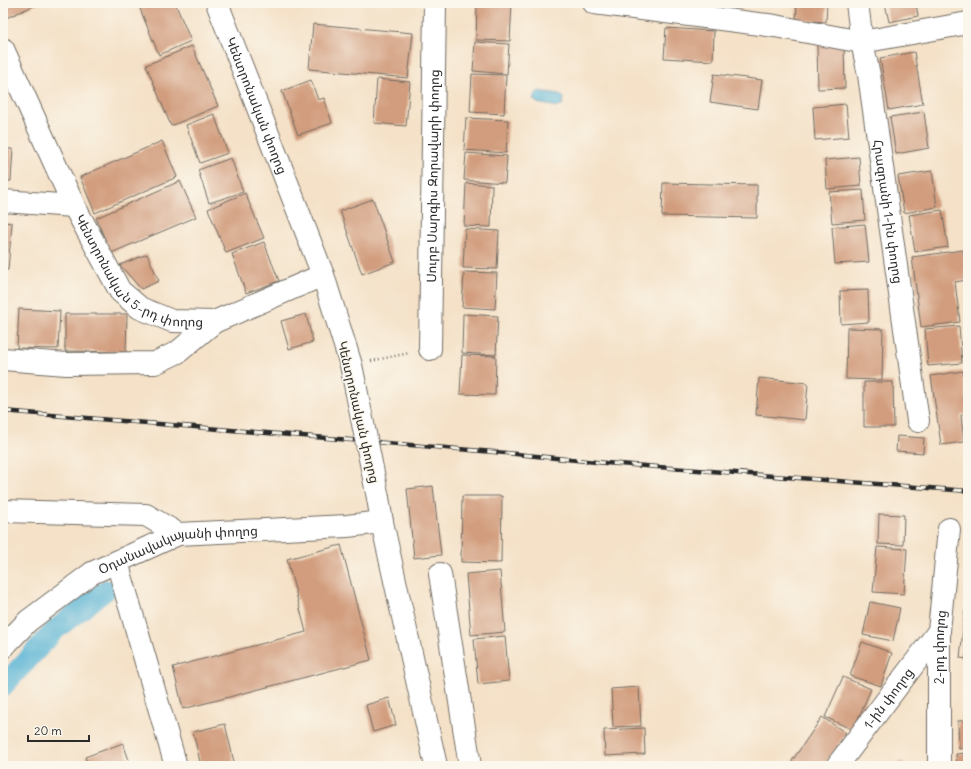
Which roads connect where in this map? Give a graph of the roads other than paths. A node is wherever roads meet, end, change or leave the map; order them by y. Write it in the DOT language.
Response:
graph roads {
  1 [pos="217,3"];
  2 [pos="435,3"];
  3 [pos="594,3"];
  4 [pos="857,3"];
  5 [pos="968,23"];
  6 [pos="862,42"];
  7 [pos="3,49"];
  8 [pos="3,201"];
  9 [pos="74,206"];
  10 [pos="323,275"];
  11 [pos="214,322"];
  12 [pos="430,349"];
  13 [pos="3,359"];
  14 [pos="918,421"];
  15 [pos="3,511"];
  16 [pos="382,522"];
  17 [pos="949,529"];
  18 [pos="178,534"];
  19 [pos="118,562"];
  20 [pos="440,574"];
  21 [pos="939,631"];
  22 [pos="3,647"];
  23 [pos="176,766"];
  24 [pos="436,766"];
  25 [pos="470,766"];
  26 [pos="837,766"];
  27 [pos="939,766"];
  1 -- 10 [label="street, Կենտրոնական փողոց"];
  2 -- 12 [label="street, Սուրբ Սարգիս Զորավարի փողոց"];
  3 -- 6 [label="street"];
  4 -- 6 [label="street, Հրազդանի 1-ին փողոց"];
  5 -- 6 [label="street"];
  6 -- 14 [label="street, Հրազդանի 1-ին փողոց"];
  7 -- 9 [label="street"];
  8 -- 9 [label="street, Կենտրոնական 5-րդ փողոց"];
  9 -- 11 [label="street, Կենտրոնական 5-րդ փողոց"];
  10 -- 11 [label="street, Կենտրոնական 5-րդ փողոց"];
  10 -- 16 [label="street, Կենտրոնական փողոց, bridge"];
  11 -- 13 [label="street"];
  15 -- 18 [label="street"];
  16 -- 18 [label="street, Օդանավակայանի փողոց"];
  16 -- 24 [label="street, Կենտրոնական փողոց"];
  17 -- 21 [label="street, 2-րդ փողոց"];
  18 -- 19 [label="street, Օդանավակայանի փողոց"];
  19 -- 22 [label="street, Օդանավակայանի փողոց"];
  19 -- 23 [label="street"];
  20 -- 25 [label="street"];
  21 -- 26 [label="street, 1-ին փողոց"];
  21 -- 27 [label="street, 2-րդ փողոց"];
}
